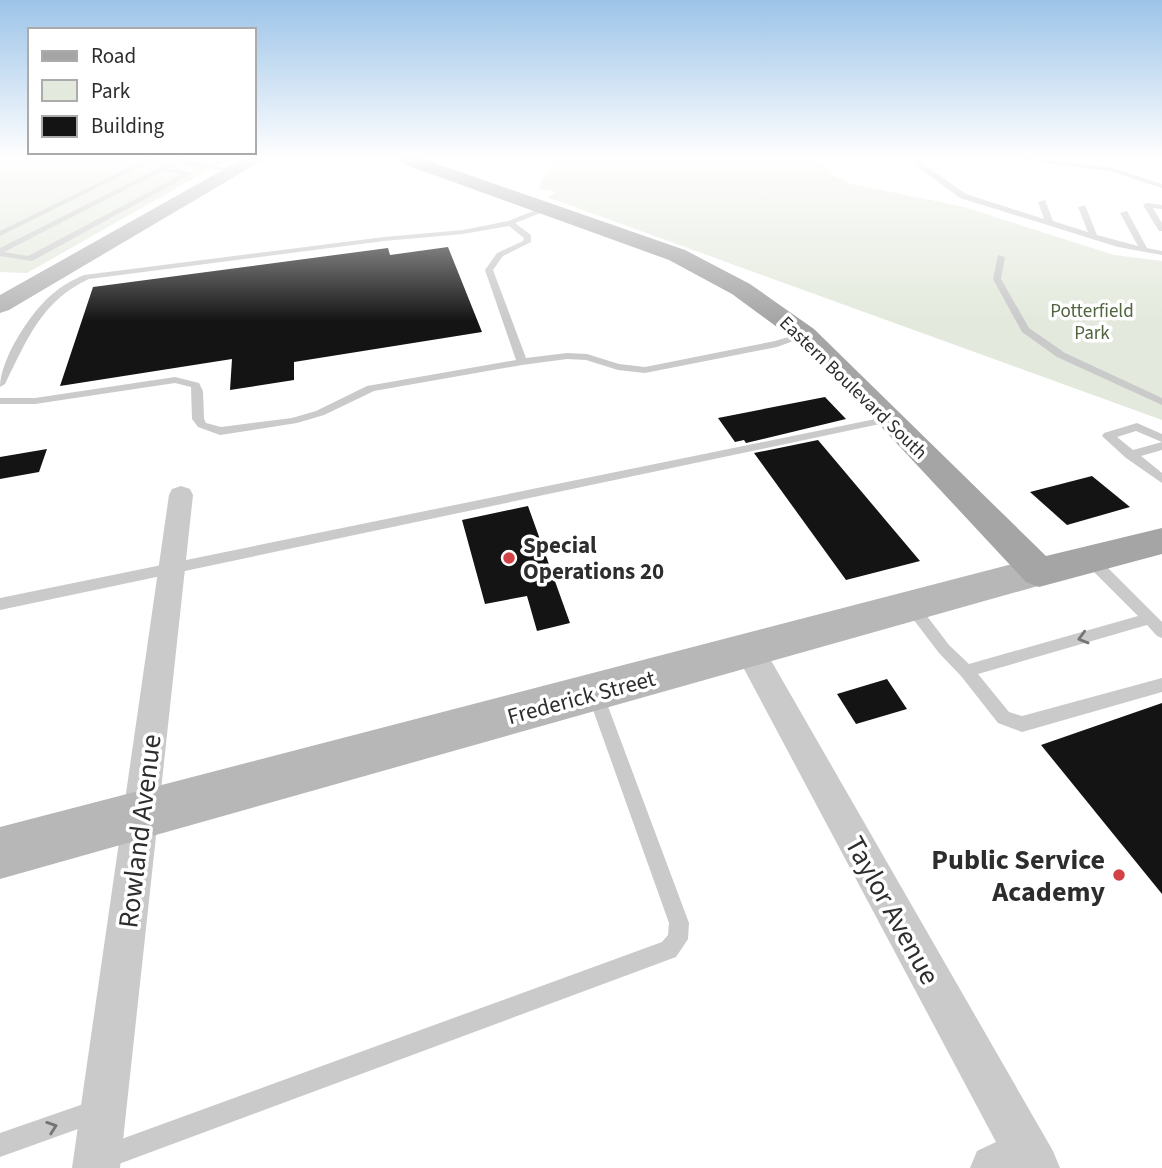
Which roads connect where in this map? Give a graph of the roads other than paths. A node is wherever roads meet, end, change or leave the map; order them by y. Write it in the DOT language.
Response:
graph roads {
  1 [pos="1124,212"];
  2 [pos="44,213"];
  3 [pos="76,213"];
  4 [pos="117,213"];
  5 [pos="161,213"];
  6 [pos="535,213"];
  7 [pos="563,213"];
  8 [pos="1016,213"];
  9 [pos="1046,213"];
  10 [pos="1084,213"];
  11 [pos="1152,213"];
  12 [pos="510,223"];
  13 [pos="1050,224"];
  14 [pos="1162,229"];
  15 [pos="0,234"];
  16 [pos="1094,237"];
  17 [pos="1144,250"];
  18 [pos="0,252"];
  19 [pos="1162,253"];
  20 [pos="1001,257"];
  21 [pos="0,305"];
  22 [pos="805,335"];
  23 [pos="522,362"];
  24 [pos="0,384"];
  25 [pos="0,401"];
  26 [pos="1162,402"];
  27 [pos="890,419"];
  28 [pos="1162,438"];
  29 [pos="1162,446"];
  30 [pos="1130,455"];
  31 [pos="1162,463"];
  32 [pos="1147,467"];
  33 [pos="1162,479"];
  34 [pos="181,495"];
  35 [pos="1162,541"];
  36 [pos="1089,558"];
  37 [pos="172,568"];
  38 [pos="1039,572"];
  39 [pos="0,604"];
  40 [pos="912,607"];
  41 [pos="1148,619"];
  42 [pos="1162,632"];
  43 [pos="750,652"];
  44 [pos="967,671"];
  45 [pos="1162,685"];
  46 [pos="595,694"];
  47 [pos="141,815"];
  48 [pos="0,853"];
  49 [pos="104,1109"];
  50 [pos="0,1145"];
  51 [pos="1019,1163"];
  52 [pos="97,1164"];
  1 -- 17 [label="lane"];
  2 -- 15 [label="lane"];
  3 -- 18 [label="lane"];
  4 -- 18 [label="lane"];
  5 -- 21 [label="main road"];
  6 -- 12 [label="lane"];
  7 -- 22 [label="main road, Eastern Boulevard South"];
  8 -- 13 [label="lane"];
  9 -- 13 [label="lane"];
  10 -- 16 [label="lane"];
  11 -- 14 [label="lane"];
  12 -- 23 [label="lane"];
  12 -- 24 [label="lane"];
  13 -- 16 [label="lane"];
  16 -- 17 [label="lane"];
  17 -- 19 [label="lane"];
  20 -- 26 [label="lane"];
  22 -- 23 [label="lane"];
  22 -- 27 [label="main road, Eastern Boulevard South"];
  23 -- 25 [label="lane"];
  27 -- 37 [label="lane"];
  27 -- 38 [label="main road, Eastern Boulevard South"];
  28 -- 30 [label="lane"];
  29 -- 30 [label="lane"];
  30 -- 32 [label="lane"];
  31 -- 32 [label="lane"];
  32 -- 33 [label="lane"];
  34 -- 37 [label="street, Rowland Avenue"];
  35 -- 36 [label="main road, Frederick Street"];
  36 -- 38 [label="main road, Frederick Street"];
  36 -- 41 [label="lane"];
  37 -- 39 [label="lane"];
  37 -- 47 [label="street, Rowland Avenue"];
  38 -- 40 [label="main road, Frederick Street"];
  40 -- 43 [label="main road, Frederick Street"];
  40 -- 44 [label="lane"];
  41 -- 42 [label="lane"];
  41 -- 44 [label="lane, one-way"];
  43 -- 46 [label="main road, Frederick Street"];
  43 -- 51 [label="street, Taylor Avenue"];
  44 -- 45 [label="lane"];
  46 -- 47 [label="main road, Frederick Street"];
  46 -- 52 [label="lane"];
  47 -- 48 [label="main road, Frederick Street"];
  47 -- 49 [label="street, Rowland Avenue"];
  50 -- 49 [label="lane, one-way"];
  49 -- 52 [label="street, Rowland Avenue"];
}
